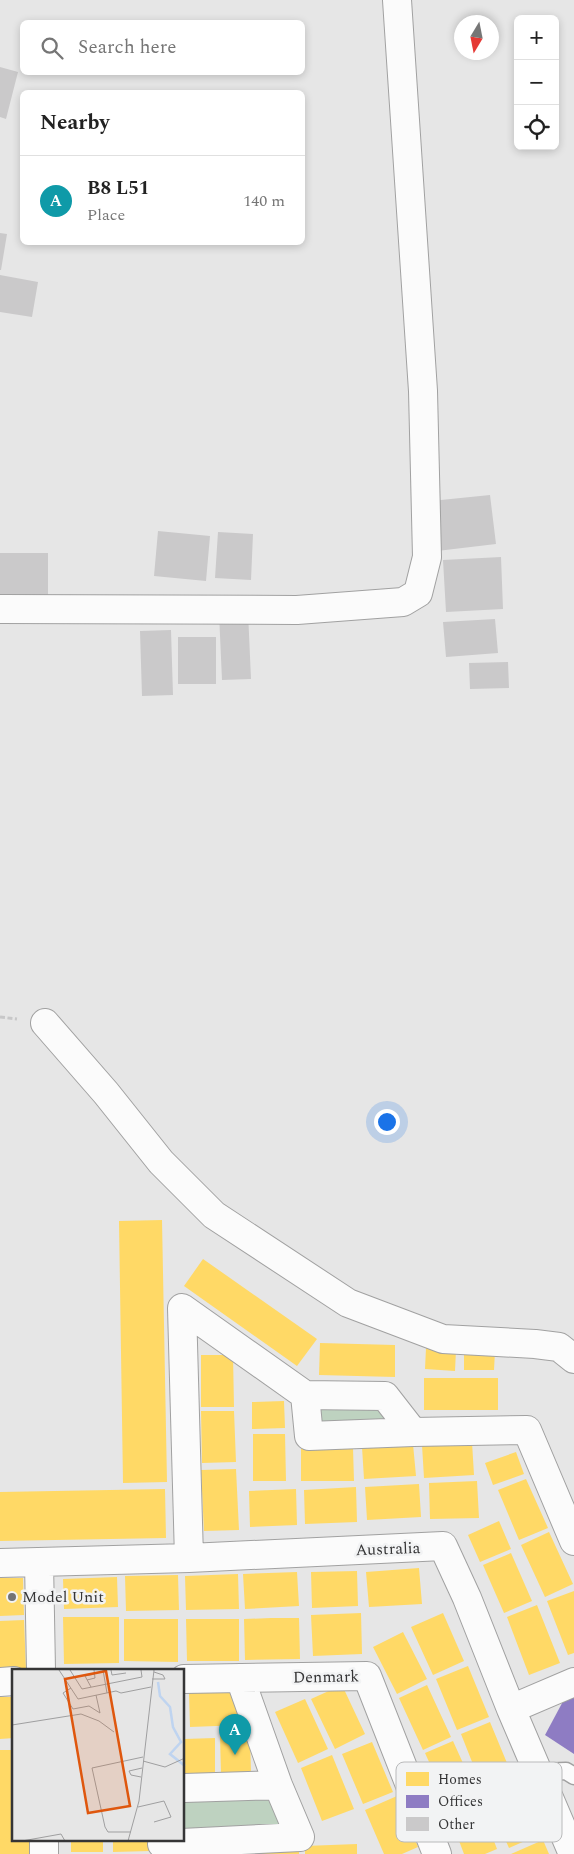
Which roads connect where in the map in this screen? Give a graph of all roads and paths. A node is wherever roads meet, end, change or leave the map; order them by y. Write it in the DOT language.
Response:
graph roads {
  1 [pos="397,0"];
  2 [pos="0,609"];
  3 [pos="45,1023"];
  4 [pos="574,1359"];
  5 [pos="305,1395"];
  6 [pos="413,1432"];
  7 [pos="574,1541"];
  8 [pos="188,1558"];
  9 [pos="39,1562"];
  10 [pos="0,1563"];
  11 [pos="41,1669"];
  12 [pos="240,1678"];
  13 [pos="185,1679"];
  14 [pos="574,1682"];
  15 [pos="511,1709"];
  16 [pos="401,1762"];
  17 [pos="534,1762"];
  18 [pos="562,1771"];
  19 [pos="574,1776"];
  20 [pos="278,1785"];
  21 [pos="185,1788"];
  22 [pos="562,1830"];
  23 [pos="432,1842"];
  24 [pos="162,1846"];
  25 [pos="437,1854"];
  26 [pos="572,1854"];
  1 -- 2 [label="street"];
  3 -- 4 [label="street"];
  5 -- 6 [label="street"];
  5 -- 6 [label="street"];
  5 -- 8 [label="street"];
  6 -- 7 [label="street"];
  8 -- 9 [label="street, Australia"];
  8 -- 15 [label="street, Australia"];
  9 -- 10 [label="street, Australia"];
  9 -- 11 [label="street"];
  12 -- 13 [label="street, Denmark"];
  12 -- 16 [label="street, Denmark"];
  12 -- 20 [label="street"];
  14 -- 15 [label="street"];
  15 -- 17 [label="street, Australia"];
  18 -- 19 [label="lane"];
  20 -- 21 [label="street"];
  20 -- 24 [label="street"];
  22 -- 26 [label="street, Australia"];
  23 -- 25 [label="street, Denmark"];
}
